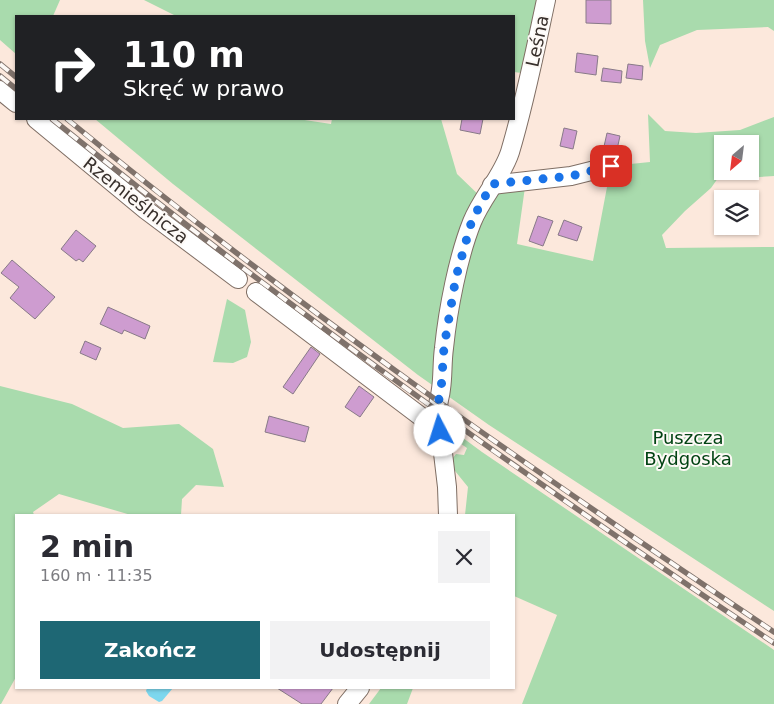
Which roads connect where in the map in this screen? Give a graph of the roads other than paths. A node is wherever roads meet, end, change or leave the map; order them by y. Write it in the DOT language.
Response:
graph roads {
  1 [pos="546,0"];
  2 [pos="0,90"];
  3 [pos="15,102"];
  4 [pos="37,120"];
  5 [pos="611,166"];
  6 [pos="492,184"];
  7 [pos="238,279"];
  8 [pos="256,292"];
  9 [pos="440,431"];
  10 [pos="448,514"];
  11 [pos="359,689"];
  12 [pos="348,704"];
  1 -- 6 [label="street, Leśna"];
  2 -- 3 [label="street"];
  4 -- 7 [label="street, Rzemieślnicza"];
  5 -- 6 [label="street"];
  6 -- 9 [label="street, Leśna"];
  8 -- 9 [label="street"];
  9 -- 10 [label="street, Leśna"];
  11 -- 12 [label="street"];
}
